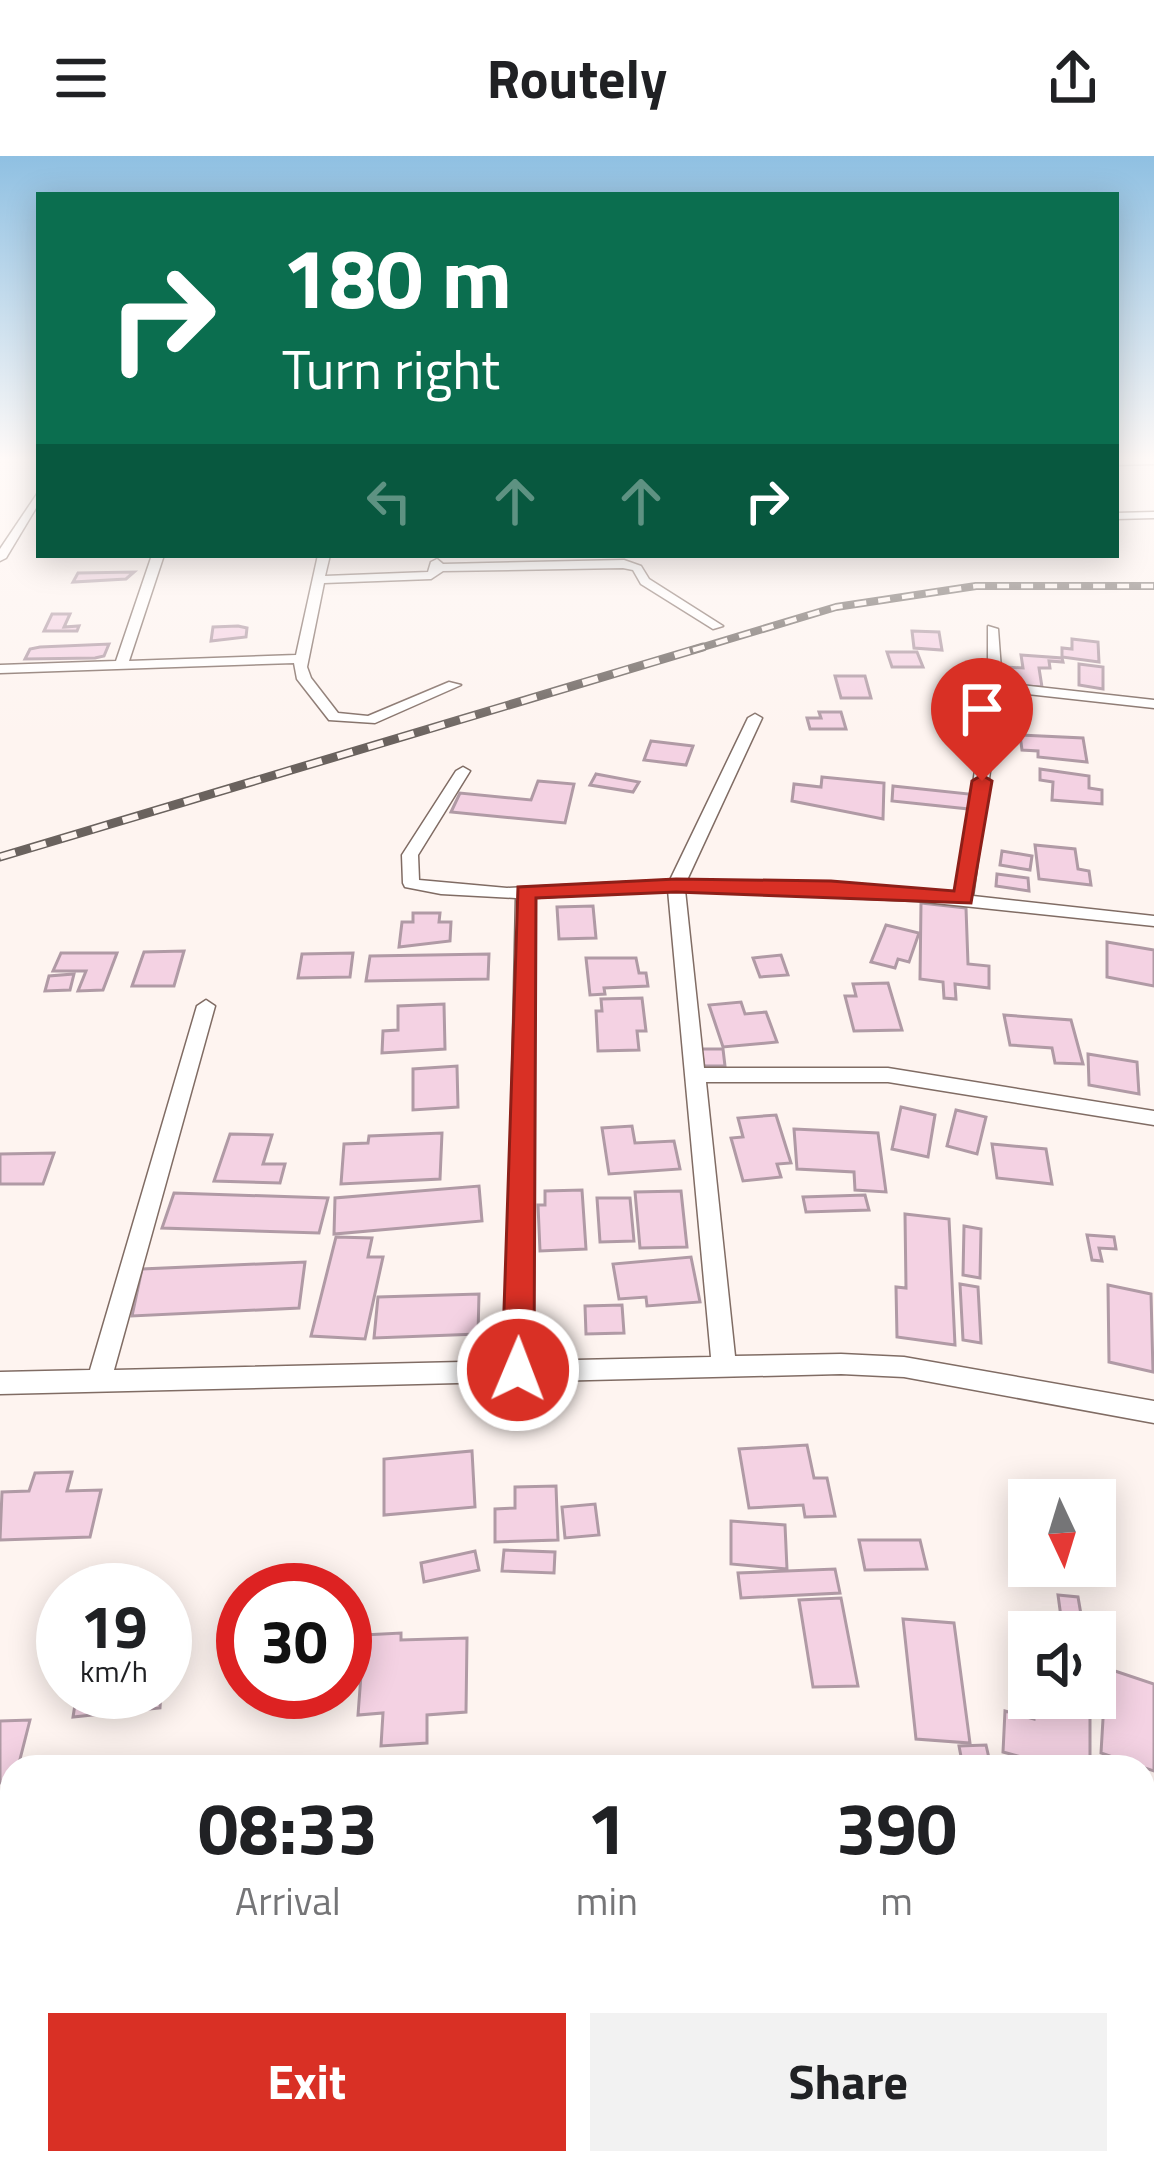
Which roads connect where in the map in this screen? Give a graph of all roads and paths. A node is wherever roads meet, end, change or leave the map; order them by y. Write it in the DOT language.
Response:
graph roads {
  1 [pos="157,558"];
  2 [pos="324,558"];
  3 [pos="559,558"];
  4 [pos="593,558"];
  5 [pos="437,562"];
  6 [pos="320,580"];
  7 [pos="717,626"];
  8 [pos="992,629"];
  9 [pos="302,658"];
  10 [pos="121,665"];
  11 [pos="0,669"];
  12 [pos="454,685"];
  13 [pos="995,686"];
  14 [pos="1154,704"];
  15 [pos="755,718"];
  16 [pos="463,771"];
  17 [pos="676,885"];
  18 [pos="525,892"];
  19 [pos="964,898"];
  20 [pos="1154,921"];
  21 [pos="206,1006"];
  22 [pos="695,1075"];
  23 [pos="1154,1118"];
  24 [pos="724,1364"];
  25 [pos="518,1370"];
  26 [pos="99,1381"];
  27 [pos="0,1383"];
  28 [pos="1154,1412"];
  1 -- 10 [label="street"];
  2 -- 6 [label="street"];
  3 -- 5 [label="street"];
  4 -- 7 [label="street"];
  5 -- 6 [label="street"];
  6 -- 9 [label="street"];
  8 -- 13 [label="street"];
  9 -- 10 [label="street"];
  9 -- 12 [label="street"];
  10 -- 11 [label="street"];
  13 -- 14 [label="street"];
  13 -- 19 [label="street"];
  15 -- 17 [label="street"];
  16 -- 18 [label="street"];
  17 -- 18 [label="street"];
  17 -- 19 [label="street"];
  17 -- 22 [label="street"];
  18 -- 25 [label="street"];
  19 -- 20 [label="street"];
  21 -- 26 [label="street"];
  22 -- 23 [label="street"];
  22 -- 24 [label="street"];
  24 -- 25 [label="street"];
  24 -- 28 [label="street"];
  25 -- 26 [label="street"];
  26 -- 27 [label="street"];
}
